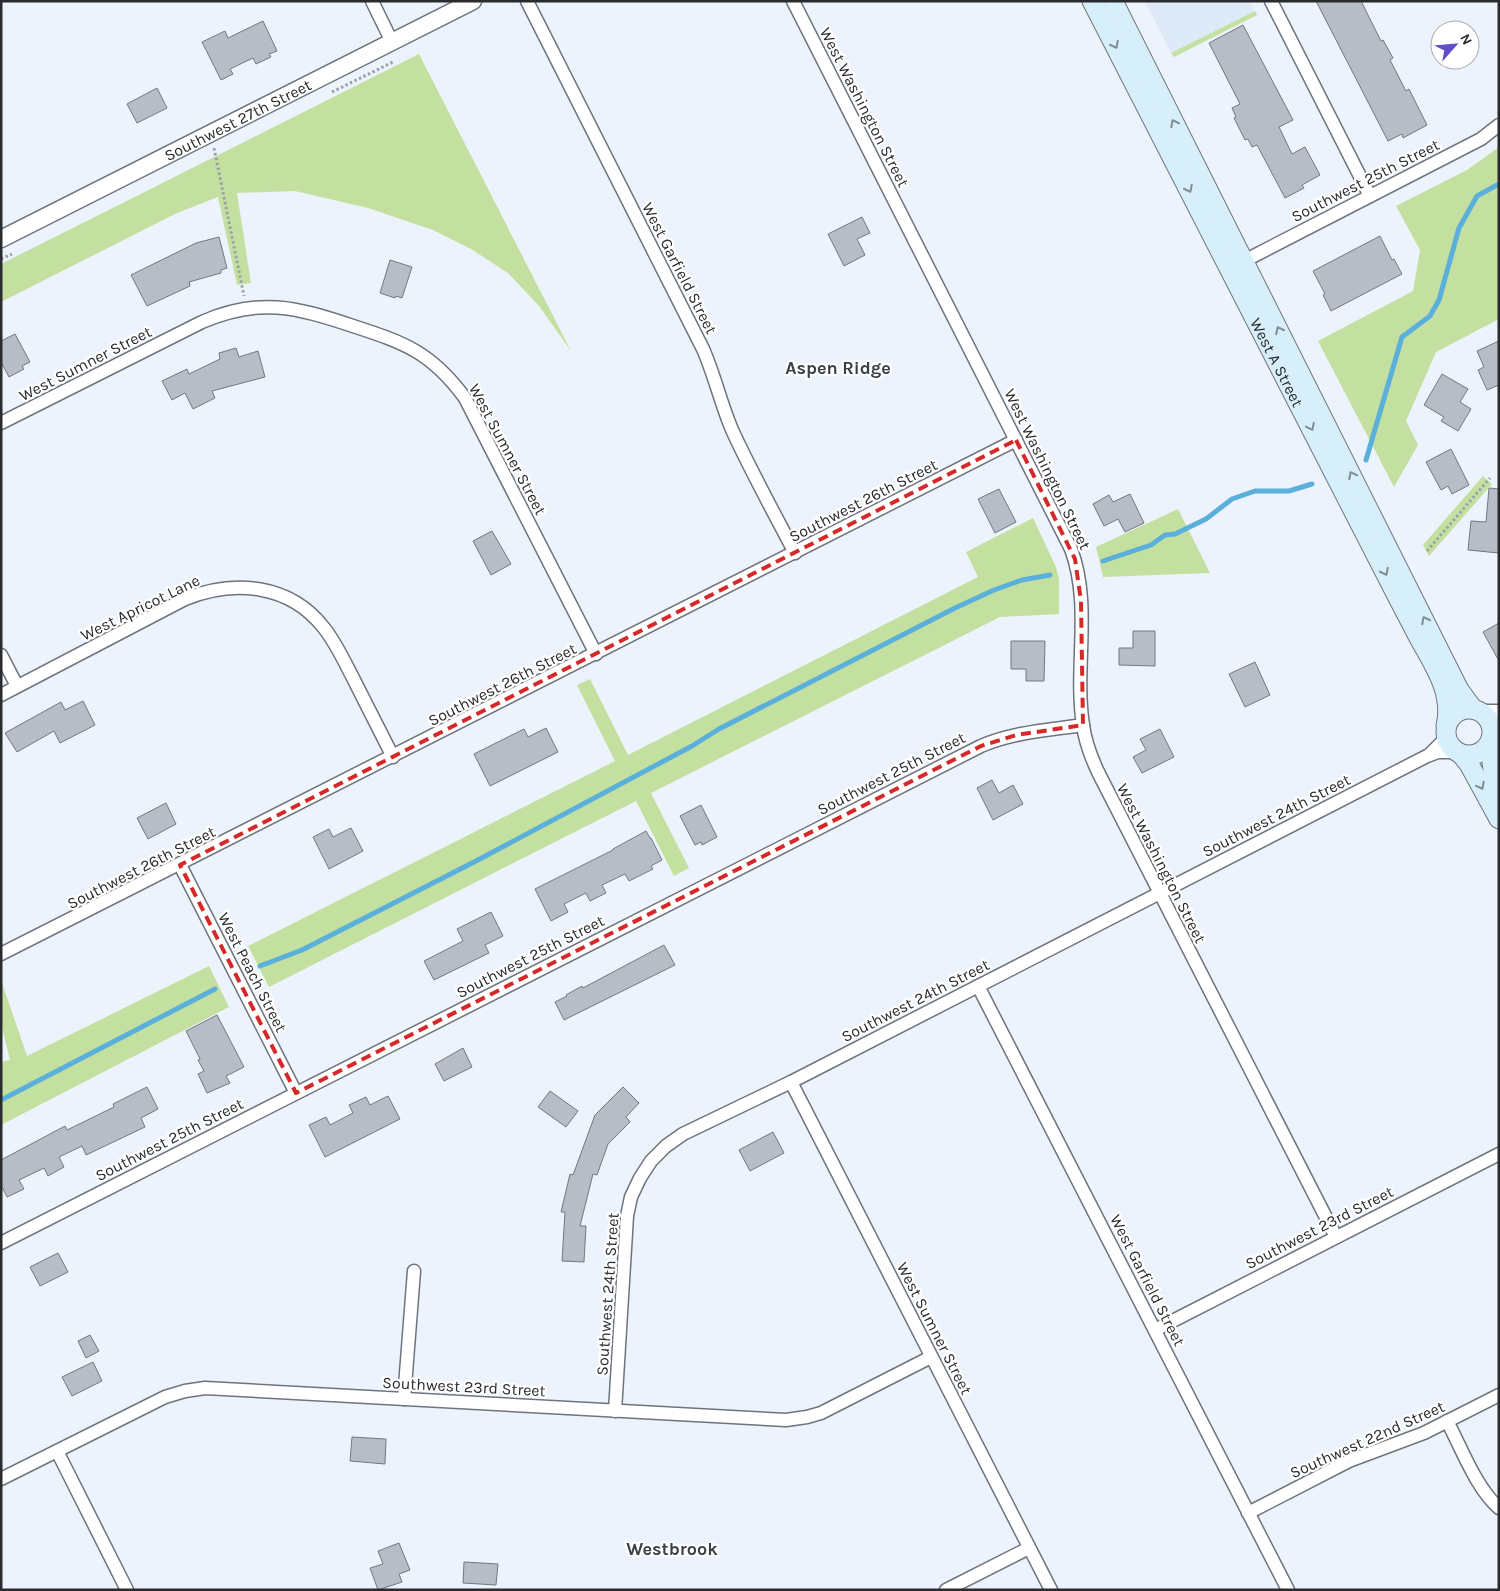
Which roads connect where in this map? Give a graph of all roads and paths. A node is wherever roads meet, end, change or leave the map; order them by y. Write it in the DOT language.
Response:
graph roads {
  1 [pos="372,1"];
  2 [pos="473,1"];
  3 [pos="527,1"];
  4 [pos="793,1"];
  5 [pos="1092,1"];
  6 [pos="1113,1"];
  7 [pos="1271,1"];
  8 [pos="392,42"];
  9 [pos="1499,124"];
  10 [pos="211,133"];
  11 [pos="1370,196"];
  12 [pos="1,239"];
  13 [pos="1244,261"];
  14 [pos="246,308"];
  15 [pos="1,423"];
  16 [pos="1016,440"];
  17 [pos="1490,478"];
  18 [pos="1427,551"];
  19 [pos="795,553"];
  20 [pos="596,654"];
  21 [pos="1,655"];
  22 [pos="17,686"];
  23 [pos="1,695"];
  24 [pos="1476,710"];
  25 [pos="1499,711"];
  26 [pos="1083,725"];
  27 [pos="1446,731"];
  28 [pos="1494,731"];
  29 [pos="1459,753"];
  30 [pos="1427,756"];
  31 [pos="393,757"];
  32 [pos="1499,790"];
  33 [pos="1499,819"];
  34 [pos="180,865"];
  35 [pos="1159,892"];
  36 [pos="1,954"];
  37 [pos="978,986"];
  38 [pos="791,1082"];
  39 [pos="296,1093"];
  40 [pos="1499,1154"];
  41 [pos="1336,1237"];
  42 [pos="1,1243"];
  43 [pos="414,1271"];
  44 [pos="1154,1330"];
  45 [pos="932,1357"];
  46 [pos="1499,1395"];
  47 [pos="404,1399"];
  48 [pos="615,1411"];
  49 [pos="1447,1421"];
  50 [pos="58,1451"];
  51 [pos="1,1480"];
  52 [pos="1499,1508"];
  53 [pos="1248,1513"];
  54 [pos="1029,1548"];
  55 [pos="127,1590"];
  56 [pos="946,1590"];
  57 [pos="1051,1590"];
  58 [pos="1288,1590"];
  1 -- 8 [label="street"];
  2 -- 8 [label="street, Southwest 27th Street"];
  3 -- 19 [label="street, West Garfield Street"];
  4 -- 16 [label="street, West Washington Street"];
  5 -- 27 [label="main road, West A Street, one-way"];
  13 -- 6 [label="main road, West A Street, one-way"];
  7 -- 11 [label="street"];
  8 -- 10 [label="street, Southwest 27th Street"];
  9 -- 11 [label="street, Southwest 25th Street"];
  10 -- 12 [label="street, Southwest 27th Street"];
  10 -- 14 [label="path"];
  11 -- 13 [label="street, Southwest 25th Street"];
  24 -- 13 [label="main road, West A Street, one-way"];
  14 -- 15 [label="street, West Sumner Street"];
  14 -- 20 [label="street, West Sumner Street"];
  16 -- 19 [label="street, Southwest 26th Street"];
  16 -- 26 [label="street, West Washington Street"];
  17 -- 18 [label="path"];
  19 -- 20 [label="street, Southwest 26th Street"];
  20 -- 31 [label="street, Southwest 26th Street"];
  21 -- 22 [label="street"];
  22 -- 23 [label="street, West Apricot Lane"];
  22 -- 31 [label="street, West Apricot Lane"];
  24 -- 25 [label="street"];
  24 -- 27 [label="main road"];
  24 -- 28 [label="main road"];
  26 -- 35 [label="street, West Washington Street"];
  26 -- 39 [label="street, Southwest 25th Street"];
  27 -- 29 [label="main road"];
  27 -- 30 [label="street, Southwest 24th Street"];
  28 -- 29 [label="main road"];
  28 -- 32 [label="main road"];
  29 -- 30 [label="street, Southwest 24th Street"];
  29 -- 33 [label="main road, one-way"];
  30 -- 35 [label="street, Southwest 24th Street"];
  31 -- 34 [label="street, Southwest 26th Street"];
  34 -- 36 [label="street, Southwest 26th Street"];
  34 -- 39 [label="street, West Peach Street"];
  35 -- 37 [label="street, Southwest 24th Street"];
  35 -- 41 [label="street, West Washington Street"];
  37 -- 38 [label="street, Southwest 24th Street"];
  37 -- 44 [label="street, West Garfield Street"];
  38 -- 45 [label="street, West Sumner Street"];
  38 -- 48 [label="street, Southwest 24th Street"];
  39 -- 42 [label="street, Southwest 25th Street"];
  40 -- 41 [label="street, Southwest 23rd Street"];
  41 -- 44 [label="street, Southwest 23rd Street"];
  43 -- 47 [label="street"];
  44 -- 53 [label="street, West Garfield Street"];
  45 -- 48 [label="street, Southwest 23rd Street"];
  45 -- 54 [label="street, West Sumner Street"];
  46 -- 49 [label="street, Southwest 22nd Street"];
  47 -- 48 [label="street, Southwest 23rd Street"];
  47 -- 50 [label="street, Southwest 23rd Street"];
  49 -- 52 [label="street"];
  49 -- 53 [label="street, Southwest 22nd Street"];
  50 -- 51 [label="street, Southwest 23rd Street"];
  50 -- 55 [label="street"];
  53 -- 58 [label="street, West Garfield Street"];
  54 -- 56 [label="street"];
  54 -- 57 [label="street, West Sumner Street"];
}
